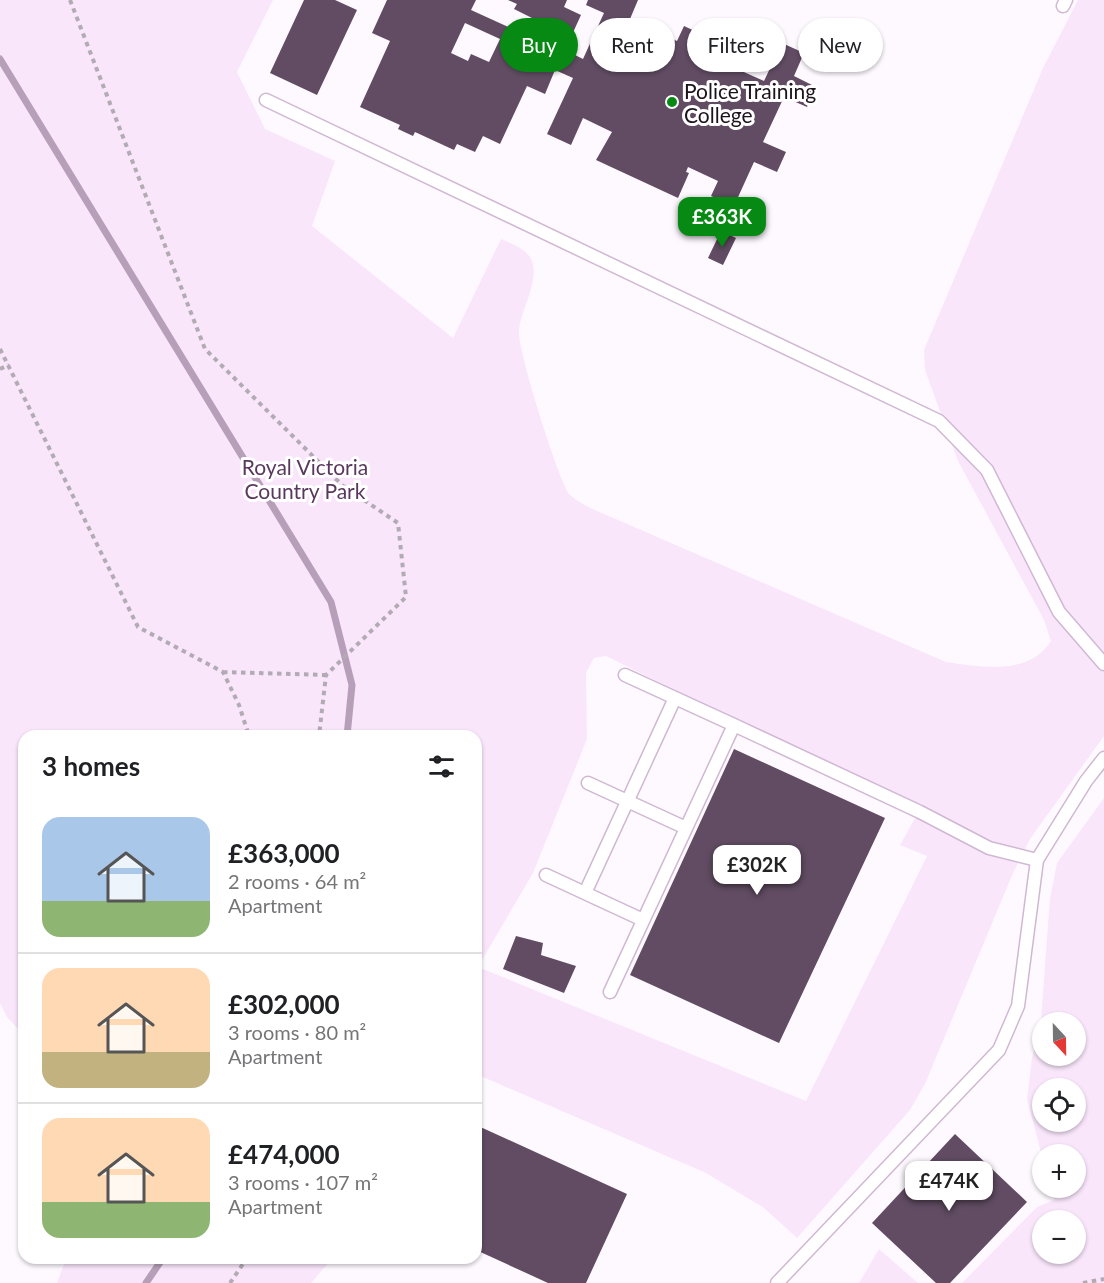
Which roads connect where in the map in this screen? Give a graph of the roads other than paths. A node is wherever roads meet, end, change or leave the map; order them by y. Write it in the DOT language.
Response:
graph roads {
  1 [pos="266,100"];
  2 [pos="1104,664"];
  3 [pos="625,675"];
  4 [pos="675,698"];
  5 [pos="734,725"];
  6 [pos="1104,758"];
  7 [pos="588,783"];
  8 [pos="627,801"];
  9 [pos="686,828"];
  10 [pos="1037,860"];
  11 [pos="546,875"];
  12 [pos="585,893"];
  13 [pos="643,920"];
  14 [pos="610,992"];
  15 [pos="777,1283"];
  1 -- 2 [label="lane"];
  3 -- 4 [label="lane"];
  4 -- 5 [label="lane"];
  4 -- 8 [label="lane"];
  5 -- 9 [label="lane"];
  5 -- 10 [label="lane"];
  6 -- 10 [label="lane"];
  7 -- 8 [label="lane"];
  8 -- 9 [label="lane"];
  8 -- 12 [label="lane"];
  9 -- 13 [label="lane"];
  10 -- 15 [label="lane"];
  11 -- 12 [label="lane"];
  12 -- 13 [label="lane"];
  13 -- 14 [label="lane"];
}
